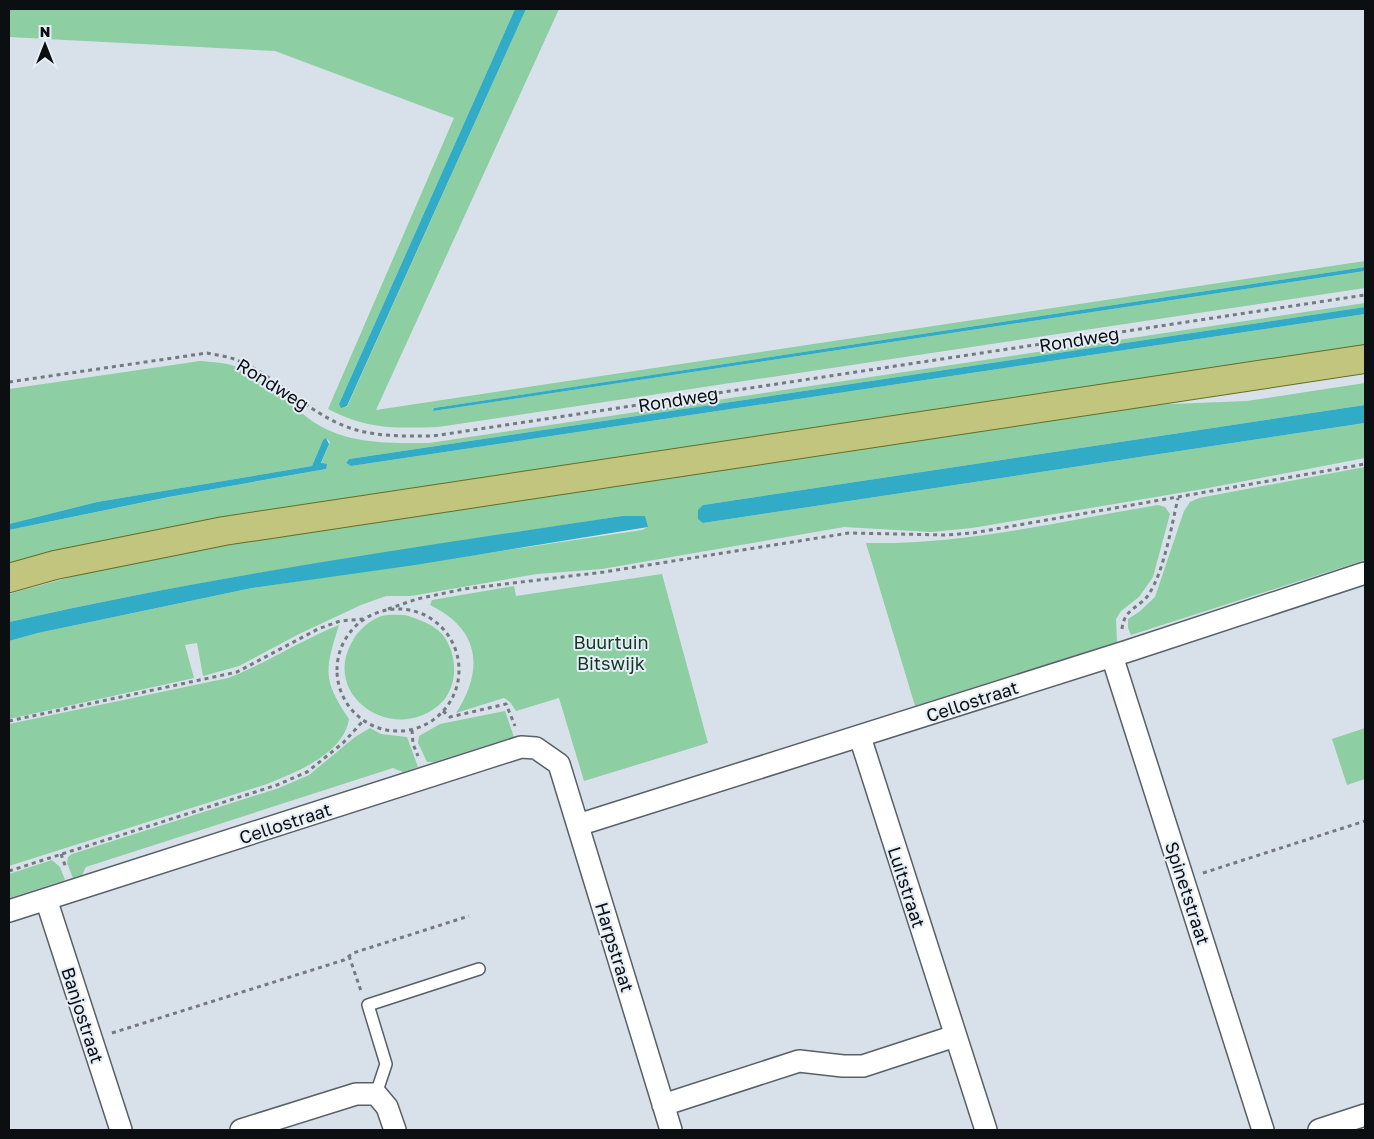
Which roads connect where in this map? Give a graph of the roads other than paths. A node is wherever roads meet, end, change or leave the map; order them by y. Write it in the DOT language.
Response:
graph roads {
  1 [pos="1365,359"];
  2 [pos="1365,573"];
  3 [pos="9,578"];
  4 [pos="1120,654"];
  5 [pos="860,737"];
  6 [pos="558,764"];
  7 [pos="578,825"];
  8 [pos="46,899"];
  9 [pos="9,911"];
  10 [pos="480,969"];
  11 [pos="955,1036"];
  12 [pos="376,1094"];
  13 [pos="663,1106"];
  14 [pos="1365,1115"];
  15 [pos="121,1130"];
  16 [pos="241,1130"];
  17 [pos="395,1130"];
  18 [pos="671,1130"];
  19 [pos="986,1130"];
  20 [pos="1263,1130"];
  21 [pos="1319,1130"];
  1 -- 3 [label="main road"];
  2 -- 4 [label="street, Cellostraat"];
  4 -- 5 [label="street, Cellostraat"];
  4 -- 20 [label="street, Spinetstraat"];
  5 -- 7 [label="street, Cellostraat"];
  5 -- 11 [label="street, Luitstraat"];
  6 -- 7 [label="street, Harpstraat"];
  6 -- 8 [label="street, Cellostraat"];
  7 -- 13 [label="street, Harpstraat"];
  8 -- 9 [label="street, Cellostraat"];
  8 -- 15 [label="street, Banjostraat"];
  10 -- 12 [label="lane"];
  11 -- 13 [label="street"];
  11 -- 19 [label="street, Luitstraat"];
  12 -- 16 [label="street"];
  12 -- 17 [label="street"];
  13 -- 18 [label="street, Harpstraat"];
  14 -- 21 [label="street"];
}
